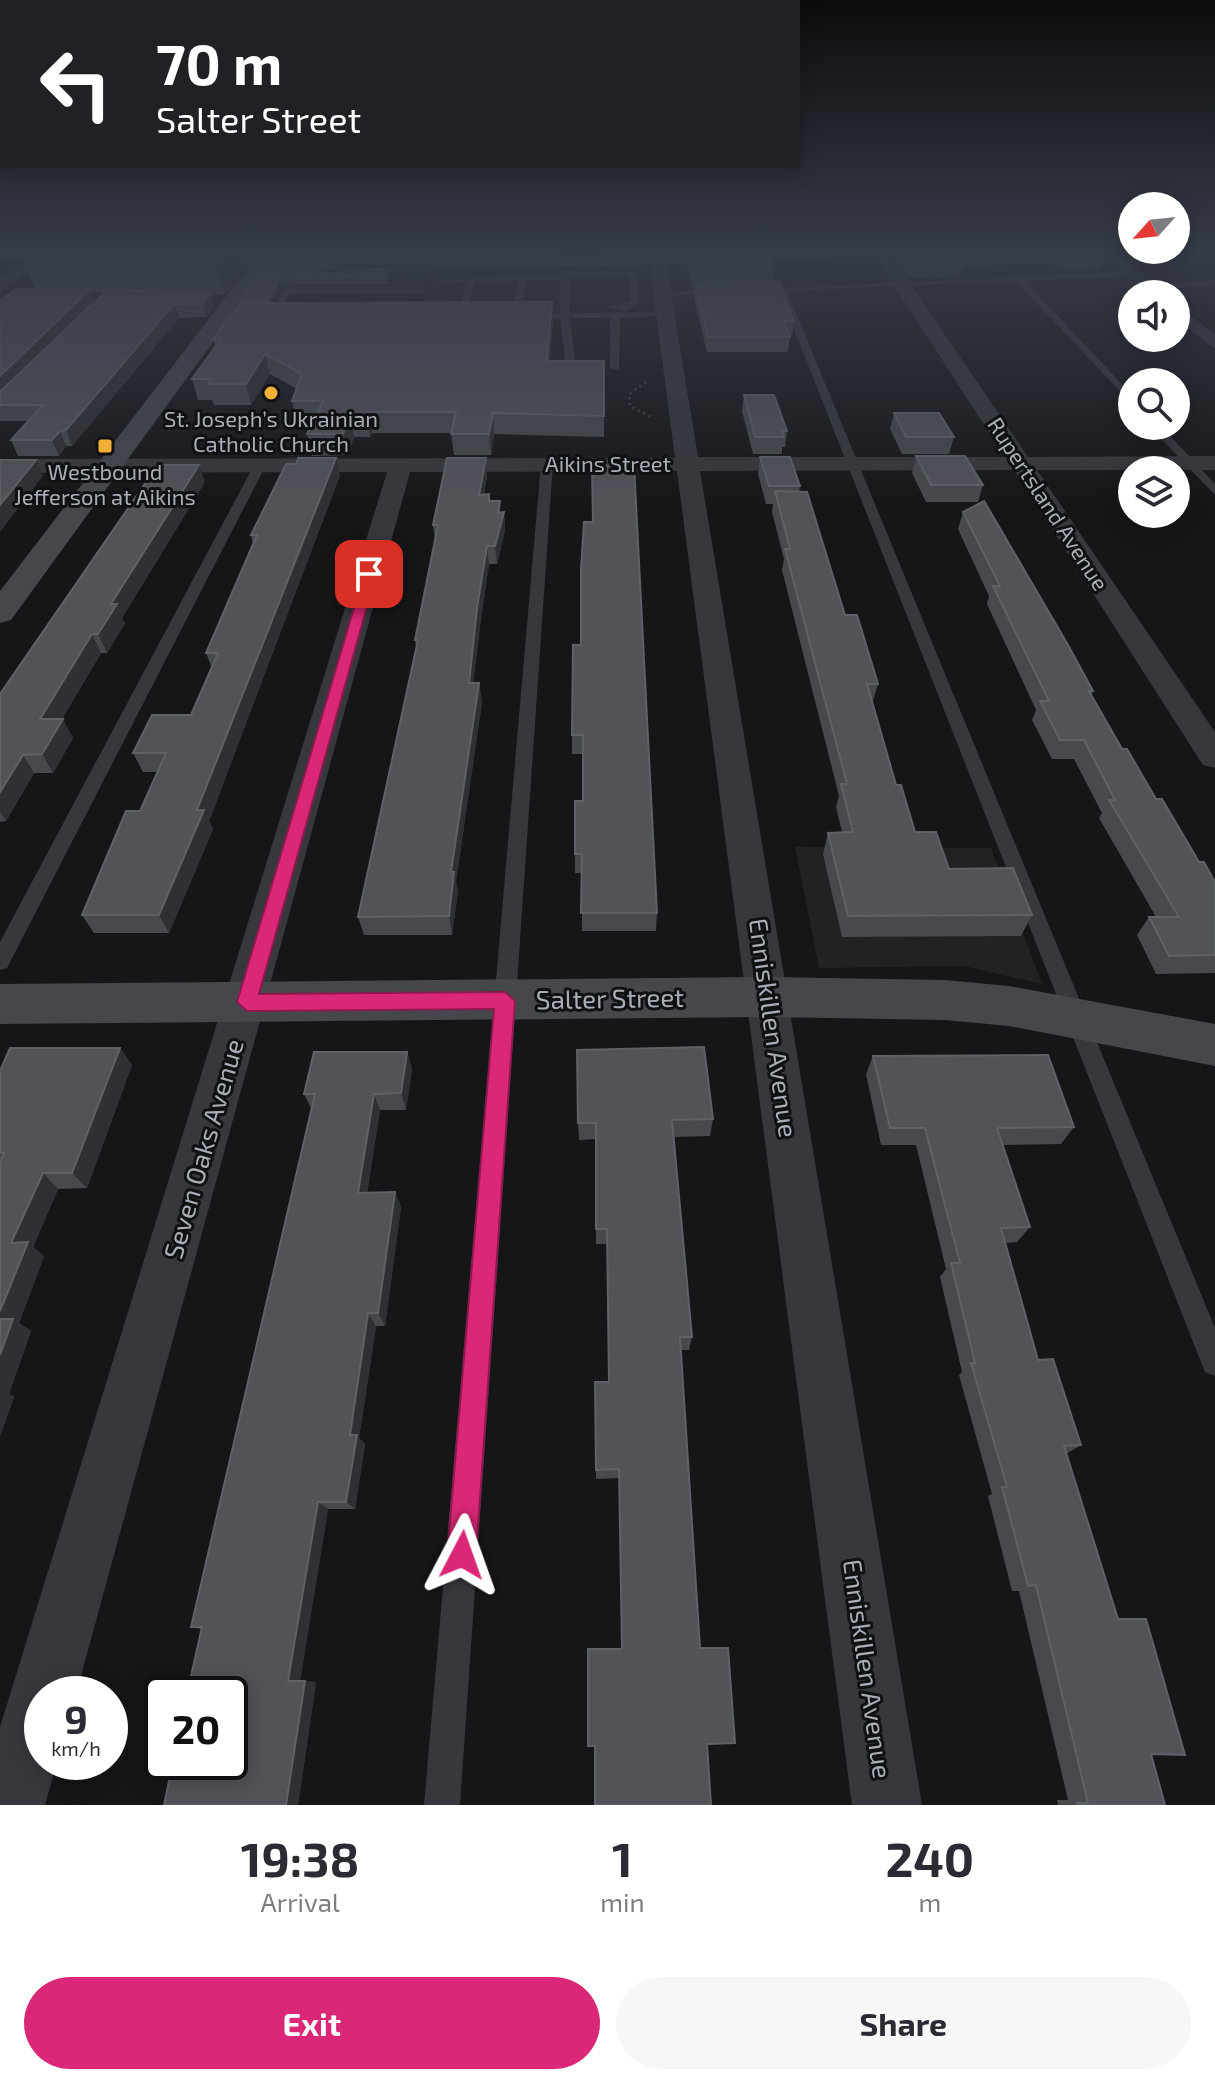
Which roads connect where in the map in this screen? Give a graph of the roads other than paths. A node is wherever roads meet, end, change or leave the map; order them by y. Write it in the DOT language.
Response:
graph roads {
  1 [pos="208,335"];
  2 [pos="569,335"];
  3 [pos="615,335"];
  4 [pos="671,335"];
  5 [pos="800,335"];
  6 [pos="937,335"];
  7 [pos="1071,335"];
  8 [pos="571,368"];
  9 [pos="615,368"];
  10 [pos="1118,386"];
  11 [pos="1168,440"];
  12 [pos="1183,456"];
  13 [pos="690,463"];
  14 [pos="1022,463"];
  15 [pos="1118,463"];
  16 [pos="1190,463"];
  17 [pos="1215,463"];
  18 [pos="401,464"];
  19 [pos="547,464"];
  20 [pos="112,465"];
  21 [pos="260,465"];
  22 [pos="852,465"];
  23 [pos="0,466"];
  24 [pos="1215,491"];
  25 [pos="0,613"];
  26 [pos="1215,757"];
  27 [pos="0,962"];
  28 [pos="770,997"];
  29 [pos="505,1001"];
  30 [pos="247,1002"];
  31 [pos="0,1004"];
  32 [pos="1080,1021"];
  33 [pos="1215,1045"];
  34 [pos="1215,1362"];
  35 [pos="49,1676"];
  36 [pos="24,1759"];
  37 [pos="10,1805"];
  38 [pos="442,1805"];
  39 [pos="887,1805"];
  1 -- 20 [label="street"];
  2 -- 8 [label="lane"];
  3 -- 9 [label="lane"];
  4 -- 13 [label="street, Enniskillen Avenue"];
  5 -- 22 [label="lane"];
  6 -- 14 [label="street, Rupertsland Avenue"];
  7 -- 10 [label="lane"];
  11 -- 12 [label="lane"];
  13 -- 19 [label="street, Aikins Street"];
  13 -- 22 [label="street, Aikins Street"];
  13 -- 28 [label="street, Enniskillen Avenue"];
  14 -- 15 [label="street, Aikins Street"];
  14 -- 22 [label="street, Aikins Street"];
  14 -- 26 [label="street, Rupertsland Avenue"];
  16 -- 17 [label="street, Aikins Street"];
  16 -- 24 [label="lane"];
  18 -- 19 [label="street, Aikins Street"];
  18 -- 21 [label="street, Aikins Street"];
  18 -- 30 [label="street, Seven Oaks Avenue"];
  19 -- 29 [label="lane"];
  20 -- 21 [label="street, Aikins Street"];
  20 -- 23 [label="street, Aikins Street"];
  20 -- 25 [label="street"];
  21 -- 27 [label="lane"];
  22 -- 32 [label="lane"];
  28 -- 29 [label="street, Salter Street"];
  28 -- 32 [label="street, Salter Street"];
  28 -- 39 [label="street, Enniskillen Avenue"];
  29 -- 30 [label="street, Salter Street"];
  29 -- 38 [label="lane"];
  30 -- 31 [label="street, Salter Street"];
  30 -- 35 [label="street, Seven Oaks Avenue"];
  32 -- 33 [label="street, Salter Street"];
  32 -- 34 [label="lane"];
  36 -- 37 [label="street, Seven Oaks Avenue"];
}
